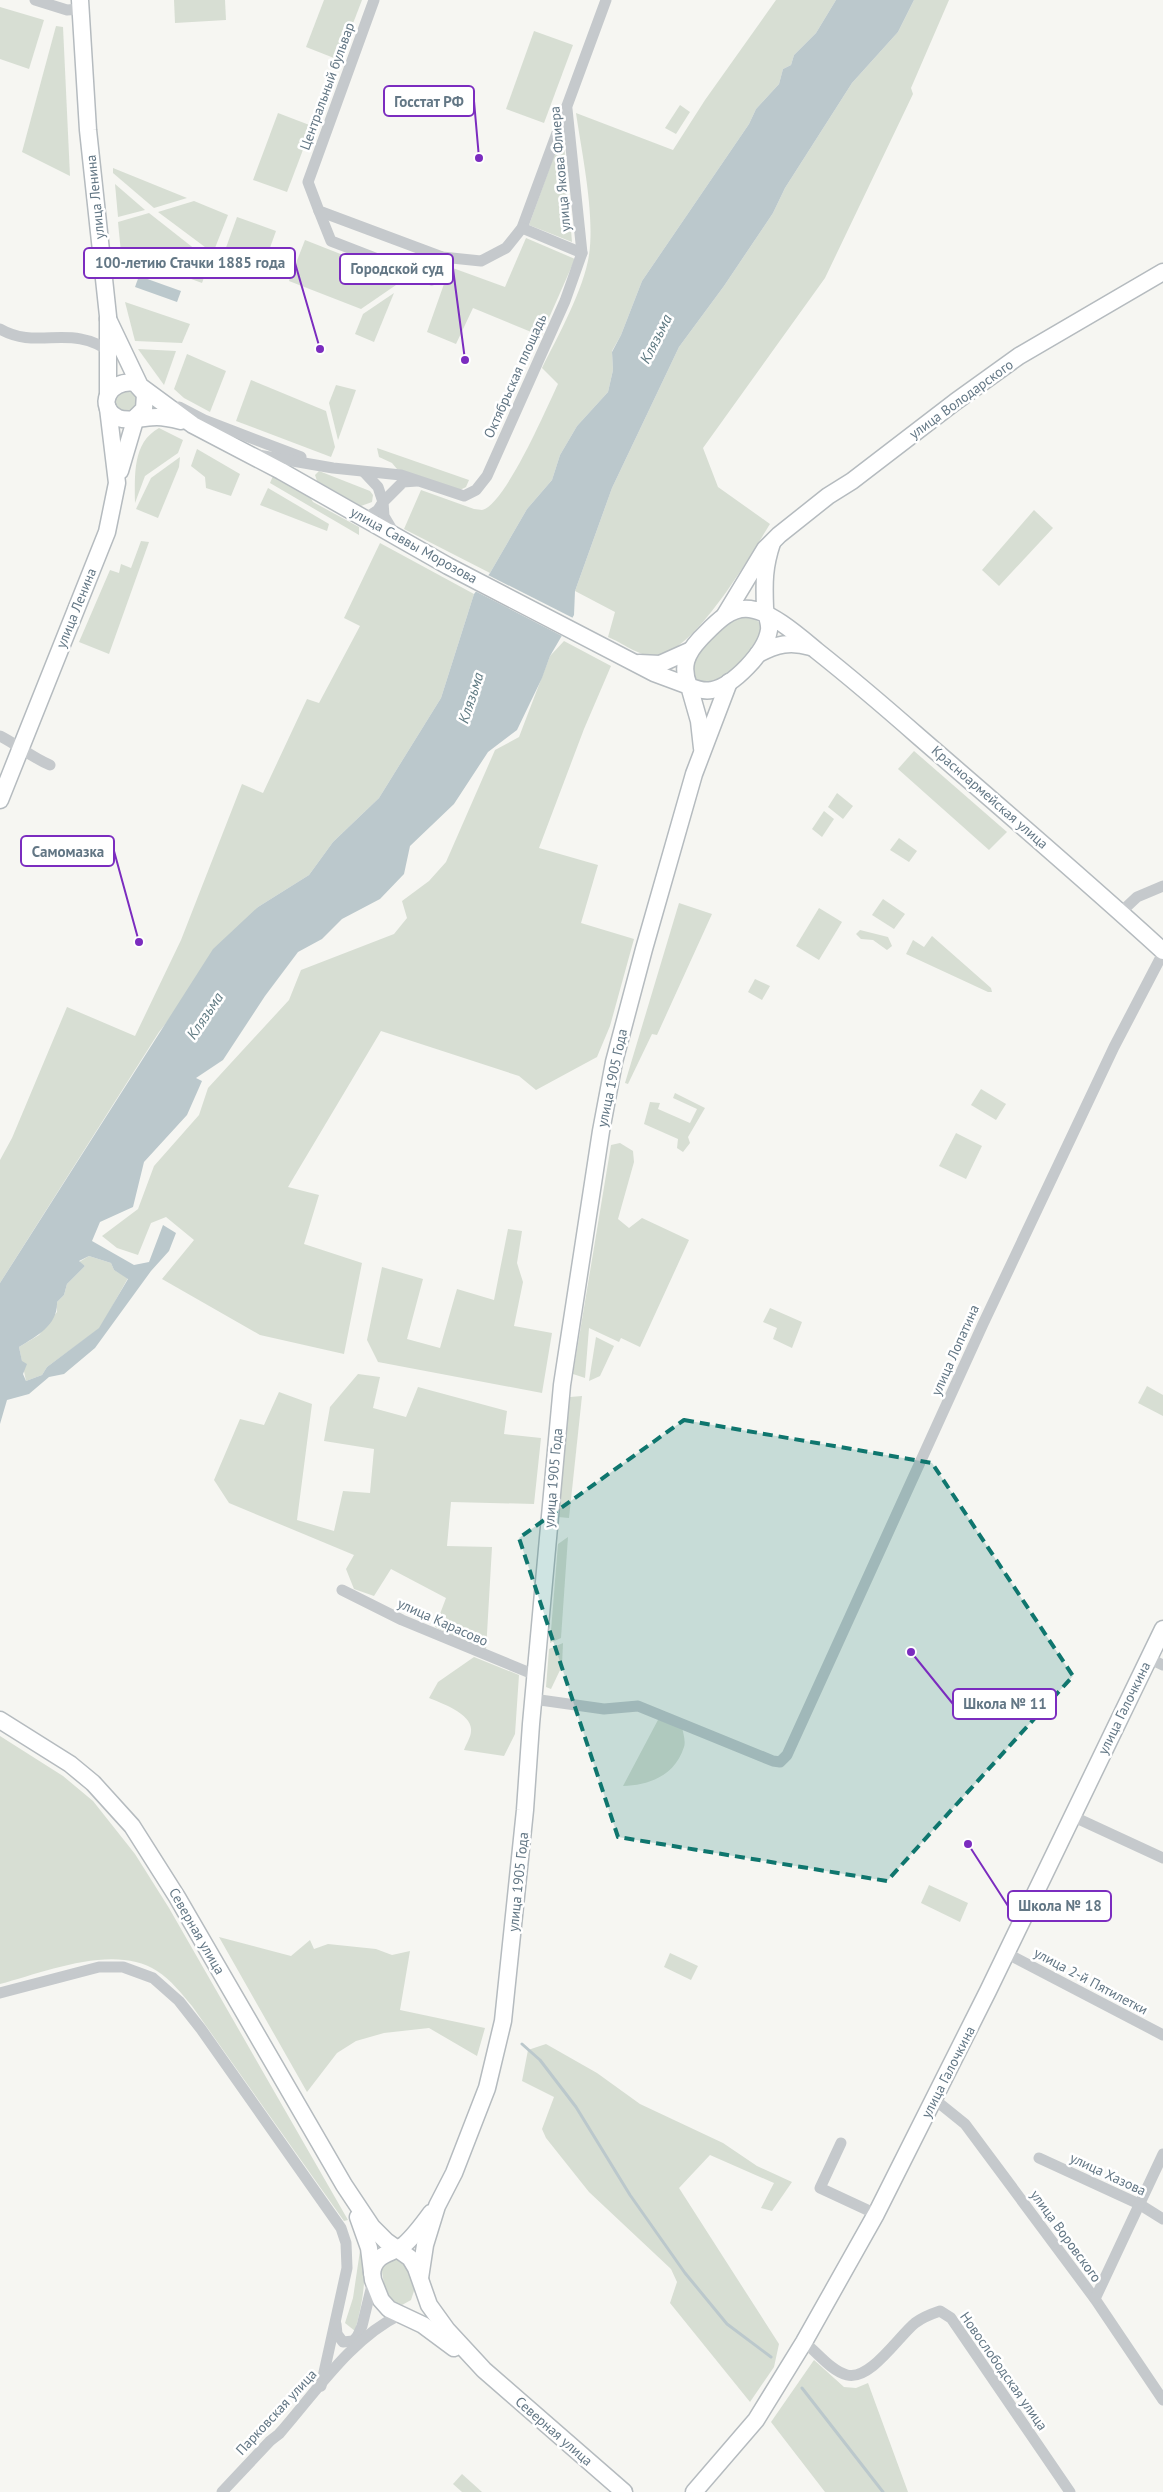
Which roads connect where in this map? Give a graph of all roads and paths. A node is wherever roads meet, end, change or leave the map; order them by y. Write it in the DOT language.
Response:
graph roads {
  1 [pos="36,0"];
  2 [pos="374,0"];
  3 [pos="606,0"];
  4 [pos="80,5"];
  5 [pos="567,105"];
  6 [pos="319,211"];
  7 [pos="522,228"];
  8 [pos="582,253"];
  9 [pos="442,257"];
  10 [pos="1163,272"];
  11 [pos="108,319"];
  12 [pos="0,329"];
  13 [pos="107,349"];
  14 [pos="131,368"];
  15 [pos="140,386"];
  16 [pos="108,401"];
  17 [pos="136,418"];
  18 [pos="193,420"];
  19 [pos="247,453"];
  20 [pos="318,465"];
  21 [pos="364,472"];
  22 [pos="423,482"];
  23 [pos="117,483"];
  24 [pos="383,502"];
  25 [pos="366,518"];
  26 [pos="401,539"];
  27 [pos="772,543"];
  28 [pos="725,615"];
  29 [pos="766,616"];
  30 [pos="813,647"];
  31 [pos="689,652"];
  32 [pos="758,654"];
  33 [pos="637,662"];
  34 [pos="729,682"];
  35 [pos="689,686"];
  36 [pos="0,736"];
  37 [pos="22,747"];
  38 [pos="702,752"];
  39 [pos="50,765"];
  40 [pos="0,800"];
  41 [pos="1163,886"];
  42 [pos="1121,912"];
  43 [pos="1163,952"];
  44 [pos="342,1590"];
  45 [pos="1163,1629"];
  46 [pos="1156,1662"];
  47 [pos="536,1675"];
  48 [pos="533,1699"];
  49 [pos="0,1720"];
  50 [pos="1072,1816"];
  51 [pos="1163,1858"];
  52 [pos="1006,1953"];
  53 [pos="0,1993"];
  54 [pos="1163,2035"];
  55 [pos="934,2099"];
  56 [pos="841,2143"];
  57 [pos="1163,2154"];
  58 [pos="1039,2158"];
  59 [pos="344,2185"];
  60 [pos="1139,2204"];
  61 [pos="437,2206"];
  62 [pos="876,2214"];
  63 [pos="1163,2219"];
  64 [pos="378,2233"];
  65 [pos="413,2236"];
  66 [pos="398,2248"];
  67 [pos="373,2277"];
  68 [pos="421,2282"];
  69 [pos="1094,2299"];
  70 [pos="401,2314"];
  71 [pos="336,2320"];
  72 [pos="358,2336"];
  73 [pos="804,2342"];
  74 [pos="351,2351"];
  75 [pos="484,2370"];
  76 [pos="321,2386"];
  77 [pos="1163,2400"];
  78 [pos="222,2492"];
  79 [pos="624,2492"];
  80 [pos="694,2492"];
  81 [pos="1070,2492"];
  1 -- 4 [label="street"];
  2 -- 6 [label="street, Центральный бульвар"];
  3 -- 5 [label="street, улица Якова Флиера"];
  4 -- 11 [label="main road, улица Ленина"];
  5 -- 7 [label="street"];
  5 -- 8 [label="street, улица Якова Флиера"];
  6 -- 9 [label="street"];
  6 -- 9 [label="street"];
  7 -- 8 [label="street"];
  7 -- 9 [label="street"];
  8 -- 22 [label="street, Октябрьская площадь"];
  10 -- 27 [label="main road, улица Володарского"];
  11 -- 13 [label="main road, улица Ленина"];
  11 -- 14 [label="main road"];
  12 -- 13 [label="street"];
  13 -- 14 [label="street"];
  13 -- 16 [label="main road, улица Ленина"];
  14 -- 15 [label="main road"];
  14 -- 18 [label="street"];
  15 -- 16 [label="main road"];
  15 -- 17 [label="main road"];
  15 -- 18 [label="main road, улица Саввы Морозова"];
  16 -- 17 [label="main road"];
  16 -- 23 [label="main road, улица Ленина"];
  17 -- 18 [label="main road, улица Саввы Морозова"];
  17 -- 23 [label="main road"];
  18 -- 19 [label="main road, улица Саввы Морозова"];
  18 -- 20 [label="street"];
  19 -- 20 [label="street"];
  19 -- 25 [label="main road, улица Саввы Морозова"];
  20 -- 21 [label="street"];
  21 -- 22 [label="street"];
  21 -- 24 [label="street"];
  22 -- 24 [label="street"];
  23 -- 37 [label="main road, улица Ленина"];
  24 -- 25 [label="street"];
  24 -- 26 [label="street"];
  25 -- 26 [label="main road, улица Саввы Морозова"];
  26 -- 33 [label="main road, улица Саввы Морозова"];
  27 -- 28 [label="main road, улица Володарского"];
  27 -- 29 [label="main road"];
  28 -- 29 [label="main road, Красноармейская улица"];
  28 -- 31 [label="main road, улица Володарского"];
  29 -- 30 [label="main road, Красноармейская улица"];
  29 -- 32 [label="main road"];
  30 -- 32 [label="main road"];
  30 -- 42 [label="main road, Красноармейская улица"];
  31 -- 33 [label="main road, улица Саввы Морозова"];
  31 -- 35 [label="main road"];
  32 -- 34 [label="main road"];
  33 -- 35 [label="main road, улица Саввы Морозова"];
  34 -- 35 [label="main road, улица Саввы Морозова"];
  34 -- 38 [label="main road"];
  35 -- 38 [label="main road"];
  36 -- 37 [label="street"];
  37 -- 39 [label="street"];
  37 -- 40 [label="main road, улица Ленина"];
  38 -- 47 [label="main road, улица 1905 Года"];
  41 -- 42 [label="street"];
  42 -- 43 [label="main road, Красноармейская улица"];
  43 -- 48 [label="street, улица Лопатина"];
  44 -- 47 [label="street, улица Карасово"];
  45 -- 46 [label="main road, улица Галочкина"];
  46 -- 50 [label="main road, улица Галочкина"];
  47 -- 48 [label="main road, улица 1905 Года"];
  48 -- 61 [label="main road, улица 1905 Года"];
  49 -- 59 [label="main road, Северная улица"];
  50 -- 51 [label="street"];
  50 -- 52 [label="main road, улица Галочкина"];
  52 -- 54 [label="street, улица 2-й Пятилетки"];
  52 -- 55 [label="main road, улица Галочкина"];
  53 -- 71 [label="street"];
  55 -- 62 [label="main road, улица Галочкина"];
  55 -- 69 [label="street, улица Воровского"];
  56 -- 62 [label="street"];
  57 -- 60 [label="street"];
  58 -- 60 [label="street, улица Хазова"];
  59 -- 64 [label="main road, Северная улица"];
  59 -- 67 [label="main road, Северная улица"];
  60 -- 63 [label="street, улица Хазова"];
  60 -- 69 [label="street"];
  61 -- 65 [label="main road, улица 1905 Года"];
  61 -- 68 [label="main road, улица 1905 Года"];
  62 -- 73 [label="main road, улица Галочкина"];
  64 -- 65 [label="main road"];
  64 -- 66 [label="main road, Северная улица"];
  65 -- 66 [label="main road, улица 1905 Года"];
  66 -- 67 [label="main road"];
  66 -- 68 [label="main road, Северная улица"];
  67 -- 70 [label="main road, Северная улица"];
  67 -- 72 [label="street, Парковская улица"];
  68 -- 70 [label="main road"];
  68 -- 75 [label="main road, Северная улица"];
  69 -- 77 [label="street, улица Воровского"];
  70 -- 74 [label="street, Парковская улица"];
  70 -- 75 [label="main road, Северная улица"];
  71 -- 72 [label="street"];
  71 -- 76 [label="street"];
  72 -- 74 [label="street, Парковская улица"];
  73 -- 80 [label="main road, улица Галочкина"];
  73 -- 81 [label="street, Новослободская улица"];
  74 -- 76 [label="street, Парковская улица"];
  75 -- 79 [label="main road, Северная улица"];
  76 -- 78 [label="street, Парковская улица"];
}
